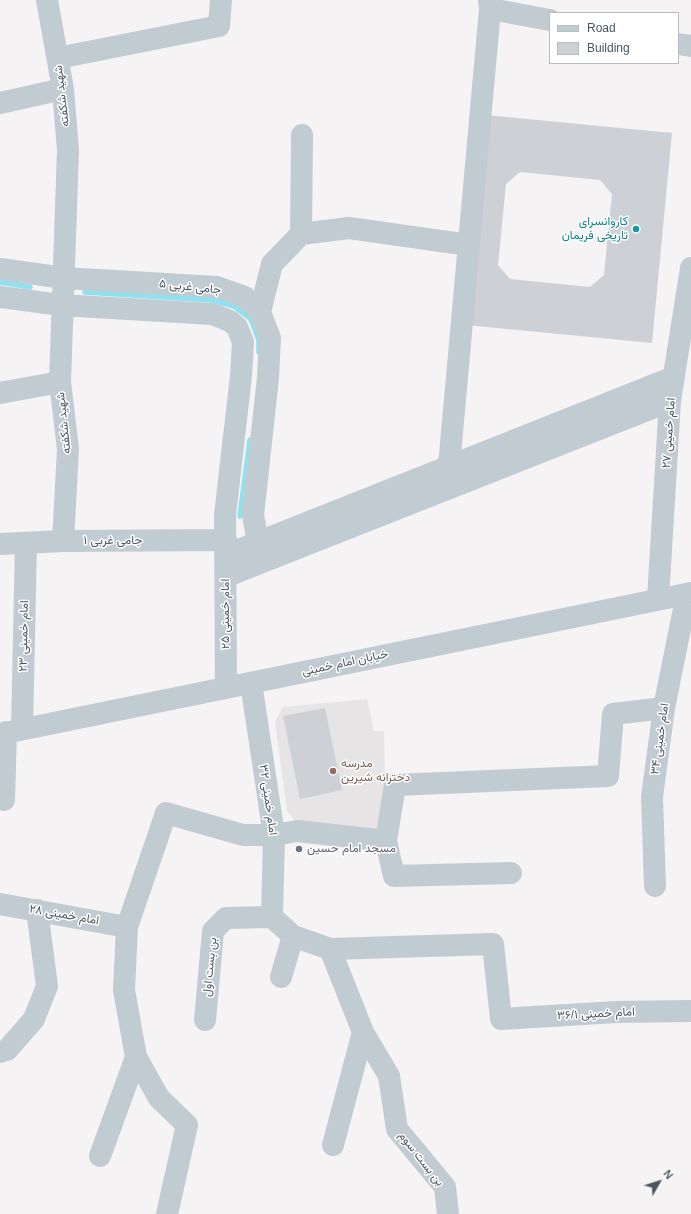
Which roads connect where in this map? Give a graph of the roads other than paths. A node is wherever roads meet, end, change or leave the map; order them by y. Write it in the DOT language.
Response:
graph roads {
  1 [pos="47,0"];
  2 [pos="221,0"];
  3 [pos="489,5"];
  4 [pos="549,20"];
  5 [pos="679,44"];
  6 [pos="691,46"];
  7 [pos="58,58"];
  8 [pos="63,89"];
  9 [pos="0,102"];
  10 [pos="302,135"];
  11 [pos="301,234"];
  12 [pos="469,245"];
  13 [pos="0,269"];
  14 [pos="691,270"];
  15 [pos="64,278"];
  16 [pos="0,297"];
  17 [pos="61,305"];
  18 [pos="260,312"];
  19 [pos="674,377"];
  20 [pos="60,382"];
  21 [pos="0,394"];
  22 [pos="670,401"];
  23 [pos="449,466"];
  24 [pos="63,541"];
  25 [pos="258,542"];
  26 [pos="26,543"];
  27 [pos="0,544"];
  28 [pos="226,547"];
  29 [pos="226,576"];
  30 [pos="689,593"];
  31 [pos="658,599"];
  32 [pos="251,683"];
  33 [pos="226,688"];
  34 [pos="664,708"];
  35 [pos="9,732"];
  36 [pos="4,800"];
  37 [pos="274,835"];
  38 [pos="386,841"];
  39 [pos="511,873"];
  40 [pos="655,886"];
  41 [pos="0,904"];
  42 [pos="37,910"];
  43 [pos="272,917"];
  44 [pos="127,927"];
  45 [pos="293,936"];
  46 [pos="330,949"];
  47 [pos="281,977"];
  48 [pos="691,1011"];
  49 [pos="205,1020"];
  50 [pos="362,1032"];
  51 [pos="0,1052"];
  52 [pos="136,1057"];
  53 [pos="333,1144"];
  54 [pos="100,1156"];
  55 [pos="167,1214"];
  56 [pos="448,1214"];
  1 -- 7 [label="street, شهید شکفته"];
  2 -- 7 [label="street"];
  3 -- 4 [label="street"];
  3 -- 12 [label="street"];
  5 -- 6 [label="street"];
  7 -- 8 [label="street, شهید شکفته"];
  8 -- 9 [label="street"];
  8 -- 15 [label="street, شهید شکفته"];
  10 -- 11 [label="street"];
  11 -- 12 [label="street"];
  11 -- 18 [label="street"];
  12 -- 23 [label="street"];
  13 -- 15 [label="street, جامی غربی ۵"];
  14 -- 19 [label="street, امام خمینی ۲۷"];
  15 -- 17 [label="street, شهید شکفته"];
  15 -- 18 [label="street, جامی غربی ۵"];
  16 -- 17 [label="street, جامی غربی ۵"];
  17 -- 20 [label="street, شهید شکفته"];
  17 -- 28 [label="street, جامی غربی ۵"];
  18 -- 25 [label="street, جامی غربی ۵"];
  19 -- 22 [label="street, امام خمینی ۲۷"];
  19 -- 23 [label="street"];
  20 -- 21 [label="street"];
  20 -- 24 [label="street, شهید شکفته"];
  22 -- 29 [label="street"];
  22 -- 31 [label="street, امام خمینی ۲۷"];
  23 -- 25 [label="street"];
  24 -- 26 [label="street, جامی غربی ۱"];
  24 -- 28 [label="street, جامی غربی ۱"];
  25 -- 28 [label="street"];
  26 -- 27 [label="street, جامی غربی ۱"];
  26 -- 35 [label="street, امام خمینی ۲۳"];
  28 -- 29 [label="street, امام خمینی ۲۵"];
  29 -- 33 [label="street, امام خمینی ۲۵"];
  30 -- 31 [label="street, خیابان امام خمینی"];
  30 -- 34 [label="street, امام خمینی ۳۴"];
  31 -- 32 [label="street, خیابان امام خمینی"];
  32 -- 33 [label="street, خیابان امام خمینی"];
  32 -- 37 [label="street, امام خمینی ۳۲"];
  33 -- 35 [label="street, خیابان امام خمینی"];
  34 -- 38 [label="street"];
  34 -- 40 [label="street, امام خمینی ۳۴"];
  35 -- 36 [label="street, امام خمینی ۲۳"];
  37 -- 38 [label="street"];
  37 -- 43 [label="street, امام خمینی ۳۲"];
  37 -- 44 [label="street"];
  38 -- 39 [label="street"];
  41 -- 42 [label="street, امام خمینی ۲۸"];
  42 -- 44 [label="street, امام خمینی ۲۸"];
  42 -- 51 [label="street"];
  43 -- 45 [label="street"];
  43 -- 49 [label="street, بن بست اول"];
  44 -- 52 [label="street"];
  45 -- 46 [label="street"];
  45 -- 47 [label="street"];
  46 -- 48 [label="street, امام خمینی ۳۶/۱"];
  46 -- 50 [label="street, بن بست سوم"];
  50 -- 53 [label="street"];
  50 -- 56 [label="street, بن بست سوم"];
  52 -- 54 [label="street"];
  52 -- 55 [label="street"];
}
